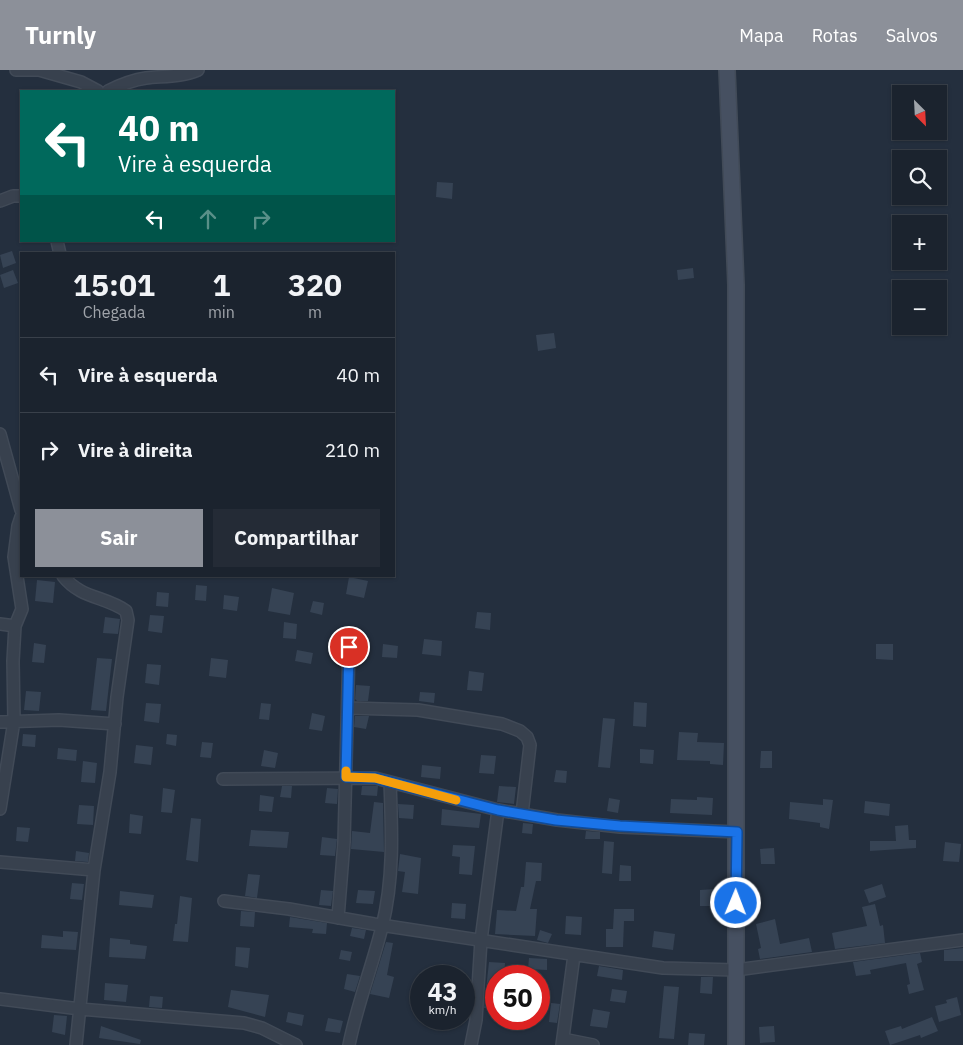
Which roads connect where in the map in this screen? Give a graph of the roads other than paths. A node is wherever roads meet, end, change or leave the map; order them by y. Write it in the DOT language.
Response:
graph roads {
  1 [pos="16,70"];
  2 [pos="38,70"];
  3 [pos="198,70"];
  4 [pos="727,70"];
  5 [pos="96,90"];
  6 [pos="110,90"];
  7 [pos="20,196"];
  8 [pos="0,201"];
  9 [pos="0,434"];
  10 [pos="20,506"];
  11 [pos="20,520"];
  12 [pos="64,577"];
  13 [pos="0,624"];
  14 [pos="15,626"];
  15 [pos="349,647"];
  16 [pos="349,708"];
  17 [pos="14,721"];
  18 [pos="0,722"];
  19 [pos="115,724"];
  20 [pos="346,777"];
  21 [pos="222,779"];
  22 [pos="390,782"];
  23 [pos="0,809"];
  24 [pos="498,810"];
  25 [pos="522,814"];
  26 [pos="737,832"];
  27 [pos="0,862"];
  28 [pos="94,870"];
  29 [pos="224,901"];
  30 [pos="338,918"];
  31 [pos="383,925"];
  32 [pos="481,940"];
  33 [pos="963,940"];
  34 [pos="574,955"];
  35 [pos="736,970"];
  36 [pos="0,999"];
  37 [pos="80,1009"];
  38 [pos="563,1042"];
  39 [pos="76,1045"];
  40 [pos="296,1045"];
  41 [pos="350,1045"];
  42 [pos="471,1045"];
  43 [pos="593,1045"];
  44 [pos="736,1045"];
  1 -- 2 [label="street"];
  2 -- 5 [label="street"];
  3 -- 6 [label="street"];
  4 -- 26 [label="main road"];
  7 -- 8 [label="street"];
  9 -- 10 [label="street"];
  11 -- 14 [label="street"];
  12 -- 19 [label="street"];
  13 -- 14 [label="street"];
  14 -- 17 [label="street"];
  15 -- 16 [label="street"];
  16 -- 20 [label="street"];
  16 -- 25 [label="street"];
  17 -- 18 [label="street"];
  17 -- 19 [label="street"];
  17 -- 23 [label="street"];
  19 -- 28 [label="street"];
  20 -- 21 [label="street"];
  20 -- 22 [label="street"];
  20 -- 30 [label="street"];
  22 -- 24 [label="street"];
  22 -- 31 [label="street"];
  24 -- 25 [label="street"];
  24 -- 32 [label="street"];
  25 -- 26 [label="street"];
  26 -- 35 [label="main road"];
  27 -- 28 [label="street"];
  28 -- 37 [label="street"];
  29 -- 30 [label="street"];
  30 -- 31 [label="street"];
  31 -- 32 [label="street"];
  31 -- 41 [label="street"];
  32 -- 34 [label="street"];
  32 -- 42 [label="street"];
  33 -- 35 [label="street"];
  34 -- 35 [label="street"];
  34 -- 38 [label="street"];
  35 -- 44 [label="main road"];
  36 -- 37 [label="street"];
  37 -- 39 [label="street"];
  37 -- 40 [label="street"];
  38 -- 43 [label="street"];
}
